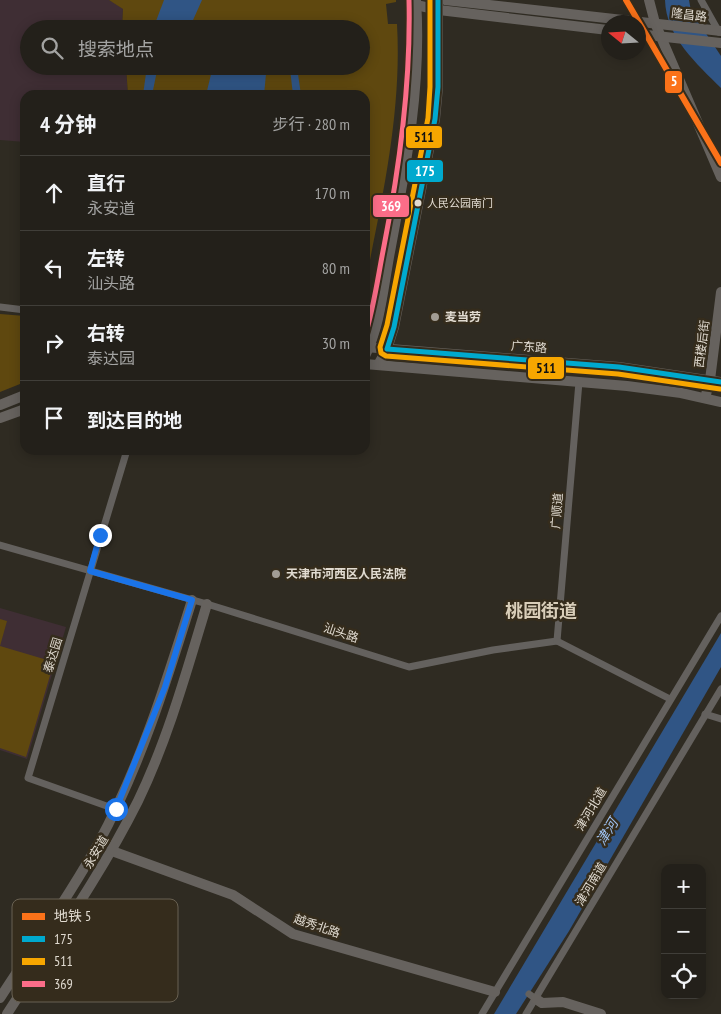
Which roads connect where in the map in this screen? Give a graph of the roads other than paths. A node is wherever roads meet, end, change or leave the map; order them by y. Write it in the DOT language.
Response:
graph roads {
  1 [pos="445,0"];
  2 [pos="649,0"];
  3 [pos="701,0"];
  4 [pos="416,2"];
  5 [pos="437,4"];
  6 [pos="659,24"];
  7 [pos="601,29"];
  8 [pos="646,35"];
  9 [pos="718,36"];
  10 [pos="664,37"];
  11 [pos="721,177"];
  12 [pos="721,292"];
  13 [pos="0,307"];
  14 [pos="20,309"];
  15 [pos="370,341"];
  16 [pos="387,349"];
  17 [pos="370,351"];
  18 [pos="370,365"];
  19 [pos="378,366"];
  20 [pos="710,380"];
  21 [pos="579,382"];
  22 [pos="721,382"];
  23 [pos="20,397"];
  24 [pos="705,398"];
  25 [pos="721,402"];
  26 [pos="0,405"];
  27 [pos="20,411"];
  28 [pos="0,418"];
  29 [pos="125,455"];
  30 [pos="0,545"];
  31 [pos="90,571"];
  32 [pos="192,600"];
  33 [pos="207,604"];
  34 [pos="721,616"];
  35 [pos="557,641"];
  36 [pos="721,689"];
  37 [pos="670,698"];
  38 [pos="706,714"];
  39 [pos="721,719"];
  40 [pos="116,809"];
  41 [pos="112,851"];
  42 [pos="63,899"];
  43 [pos="81,899"];
  44 [pos="12,979"];
  45 [pos="495,992"];
  46 [pos="533,997"];
  47 [pos="0,998"];
  48 [pos="15,1002"];
  49 [pos="7,1014"];
  50 [pos="482,1014"];
  51 [pos="526,1014"];
  52 [pos="601,1014"];
  1 -- 6 [label="main road, 隆昌路"];
  2 -- 6 [label="main road"];
  3 -- 9 [label="street"];
  4 -- 5 [label="main road"];
  4 -- 15 [label="main road"];
  5 -- 7 [label="main road"];
  5 -- 16 [label="main road"];
  6 -- 9 [label="main road, 隆昌路"];
  6 -- 10 [label="main road"];
  8 -- 10 [label="main road"];
  9 -- 10 [label="main road"];
  10 -- 11 [label="main road"];
  12 -- 20 [label="main road, 西楼后街"];
  13 -- 14 [label="street"];
  16 -- 17 [label="main road, 广东路"];
  16 -- 19 [label="main road"];
  16 -- 20 [label="main road, 广东路"];
  18 -- 19 [label="main road"];
  19 -- 21 [label="main road"];
  20 -- 22 [label="main road, 广东路"];
  20 -- 24 [label="main road, 西楼后街"];
  21 -- 24 [label="main road"];
  21 -- 35 [label="street, 广顺道"];
  23 -- 26 [label="main road"];
  24 -- 25 [label="main road"];
  27 -- 28 [label="main road"];
  29 -- 31 [label="street, 泰达园"];
  30 -- 31 [label="street, 汕头路"];
  31 -- 32 [label="street, 汕头路"];
  31 -- 40 [label="street, 泰达园"];
  32 -- 33 [label="street, 汕头路"];
  32 -- 40 [label="main road, 永安道"];
  33 -- 35 [label="street, 汕头路"];
  33 -- 41 [label="main road, 永安道"];
  34 -- 37 [label="street, 津河北道"];
  35 -- 37 [label="street"];
  36 -- 38 [label="street, 津河南道"];
  37 -- 45 [label="street, 津河北道"];
  38 -- 39 [label="street"];
  38 -- 46 [label="street, 津河南道"];
  40 -- 42 [label="main road, 永安道"];
  41 -- 43 [label="main road, 永安道"];
  41 -- 45 [label="main road, 越秀北路"];
  44 -- 47 [label="main road, 永安道"];
  45 -- 50 [label="street, 津河北道"];
  46 -- 51 [label="street, 津河南道"];
  46 -- 52 [label="main road"];
  48 -- 49 [label="main road, 永安道"];
}
